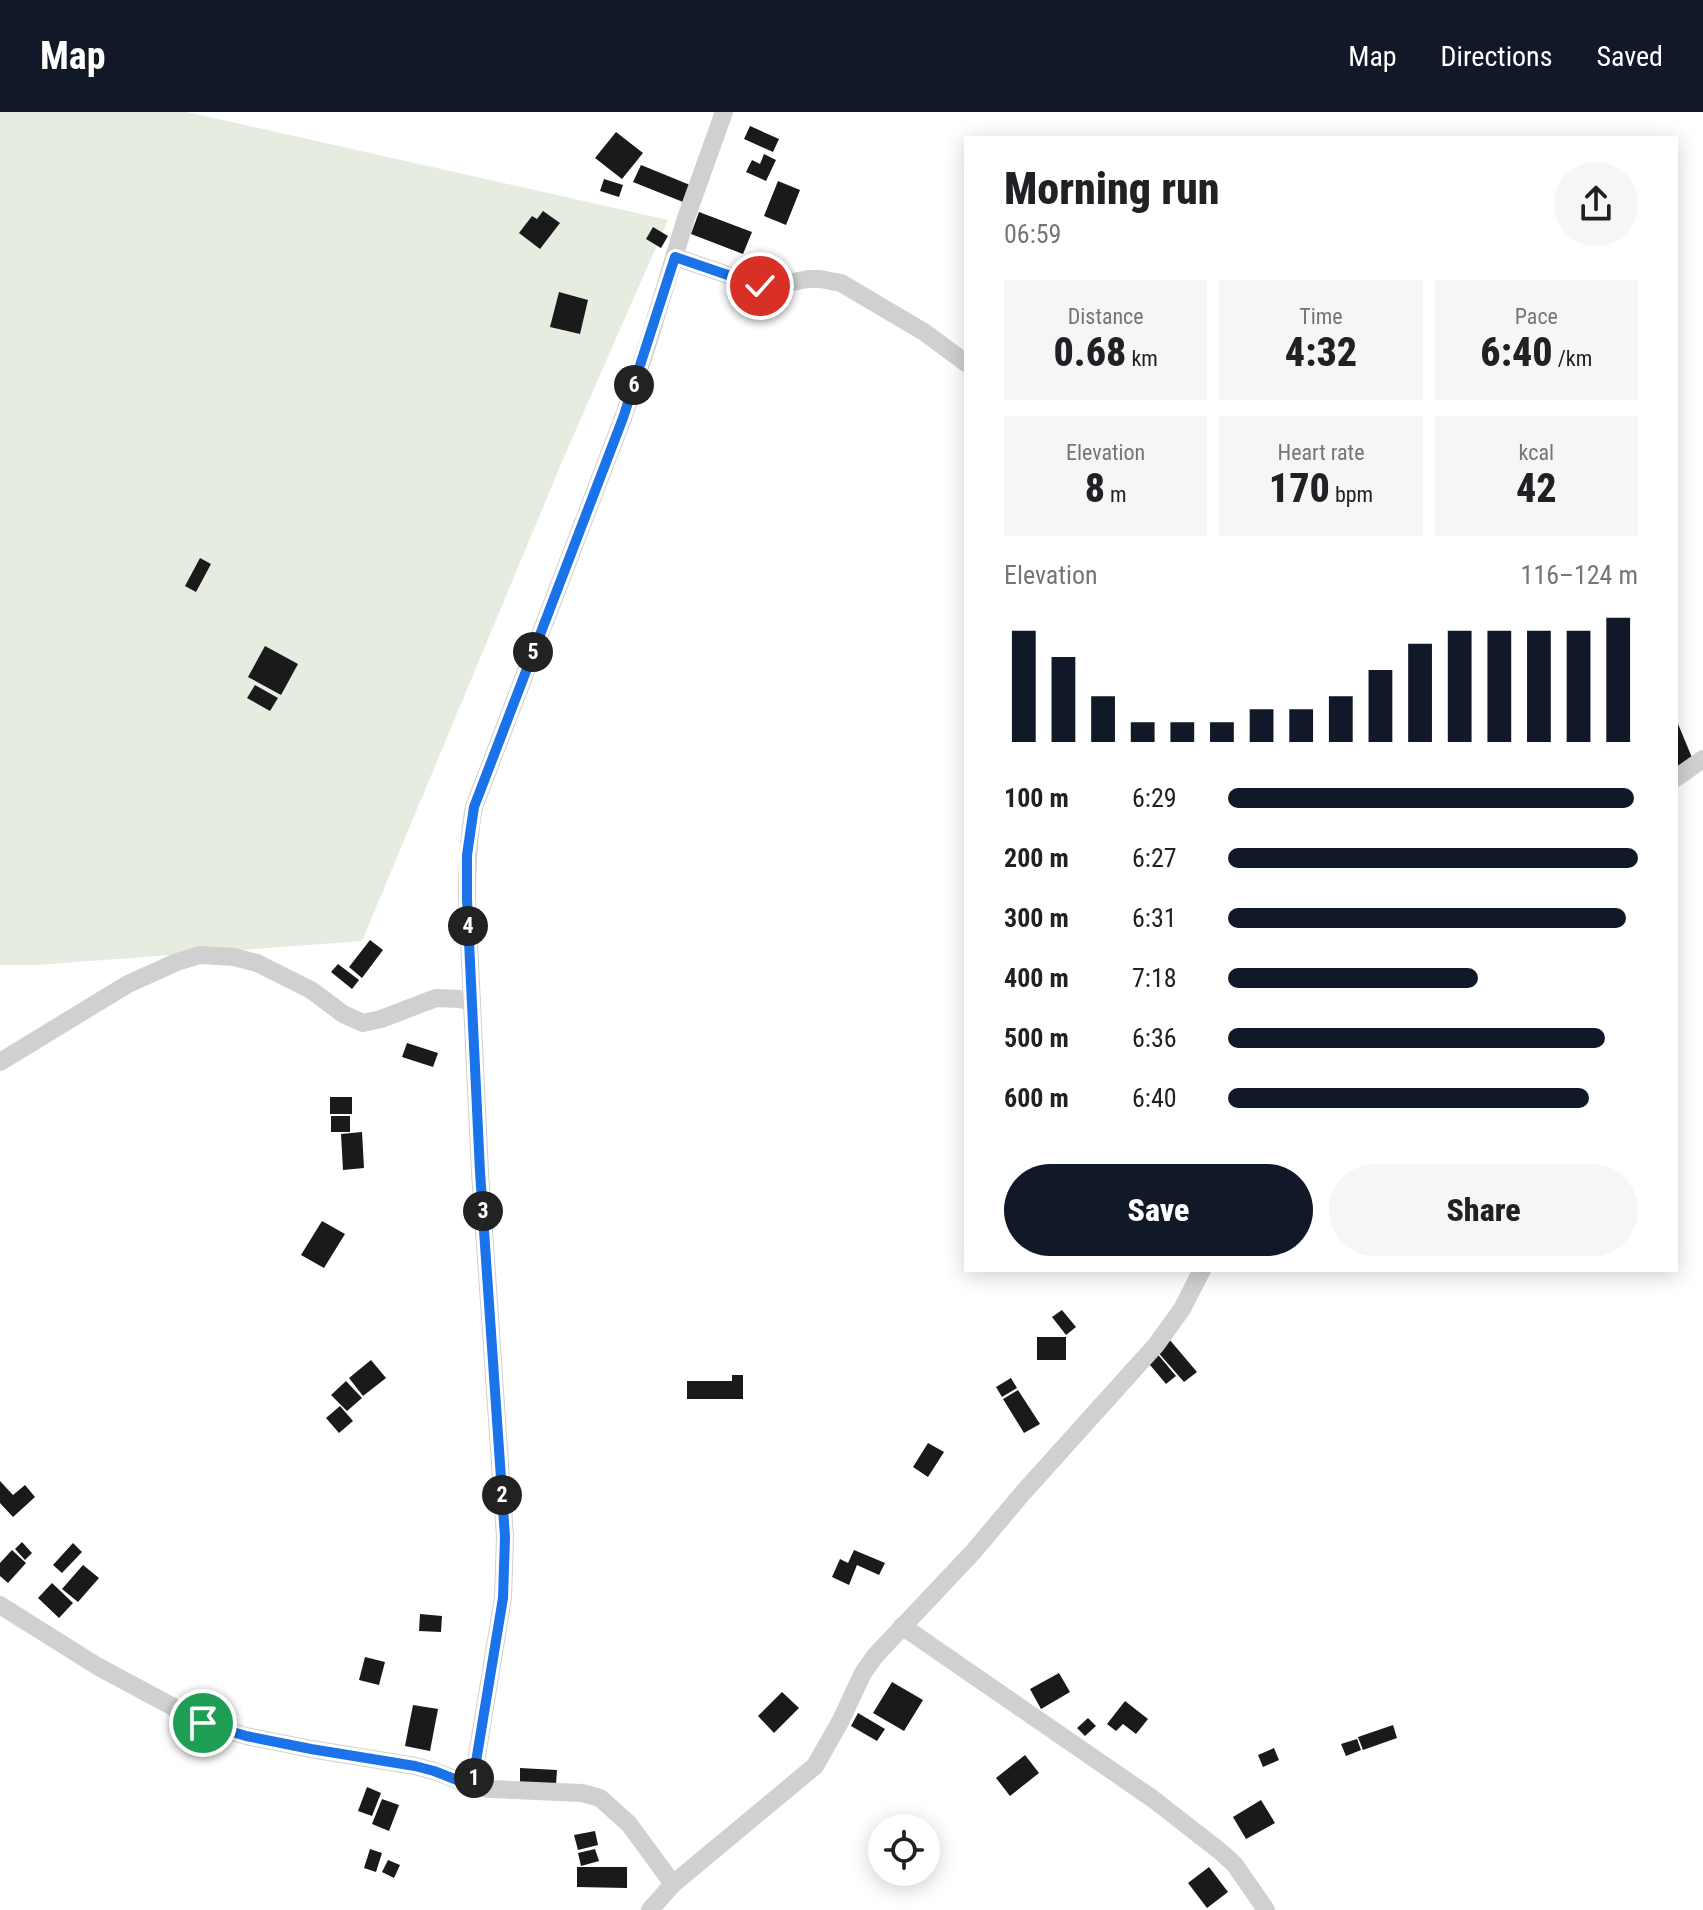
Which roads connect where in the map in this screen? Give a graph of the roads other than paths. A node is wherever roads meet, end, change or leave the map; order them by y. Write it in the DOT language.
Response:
graph roads {
  1 [pos="724,112"];
  2 [pos="675,257"];
  3 [pos="964,362"];
  4 [pos="1703,759"];
  5 [pos="1678,777"];
  6 [pos="472,1002"];
  7 [pos="0,1062"];
  8 [pos="1201,1272"];
  9 [pos="0,1605"];
  10 [pos="902,1626"];
  11 [pos="472,1786"];
  12 [pos="673,1884"];
  13 [pos="650,1910"];
  14 [pos="1266,1910"];
  1 -- 2 [label="street"];
  2 -- 3 [label="street"];
  2 -- 6 [label="street"];
  4 -- 5 [label="street"];
  6 -- 7 [label="street"];
  6 -- 11 [label="street"];
  8 -- 10 [label="street"];
  9 -- 11 [label="street"];
  10 -- 12 [label="street"];
  10 -- 14 [label="street"];
  11 -- 12 [label="street"];
  12 -- 13 [label="street"];
}
